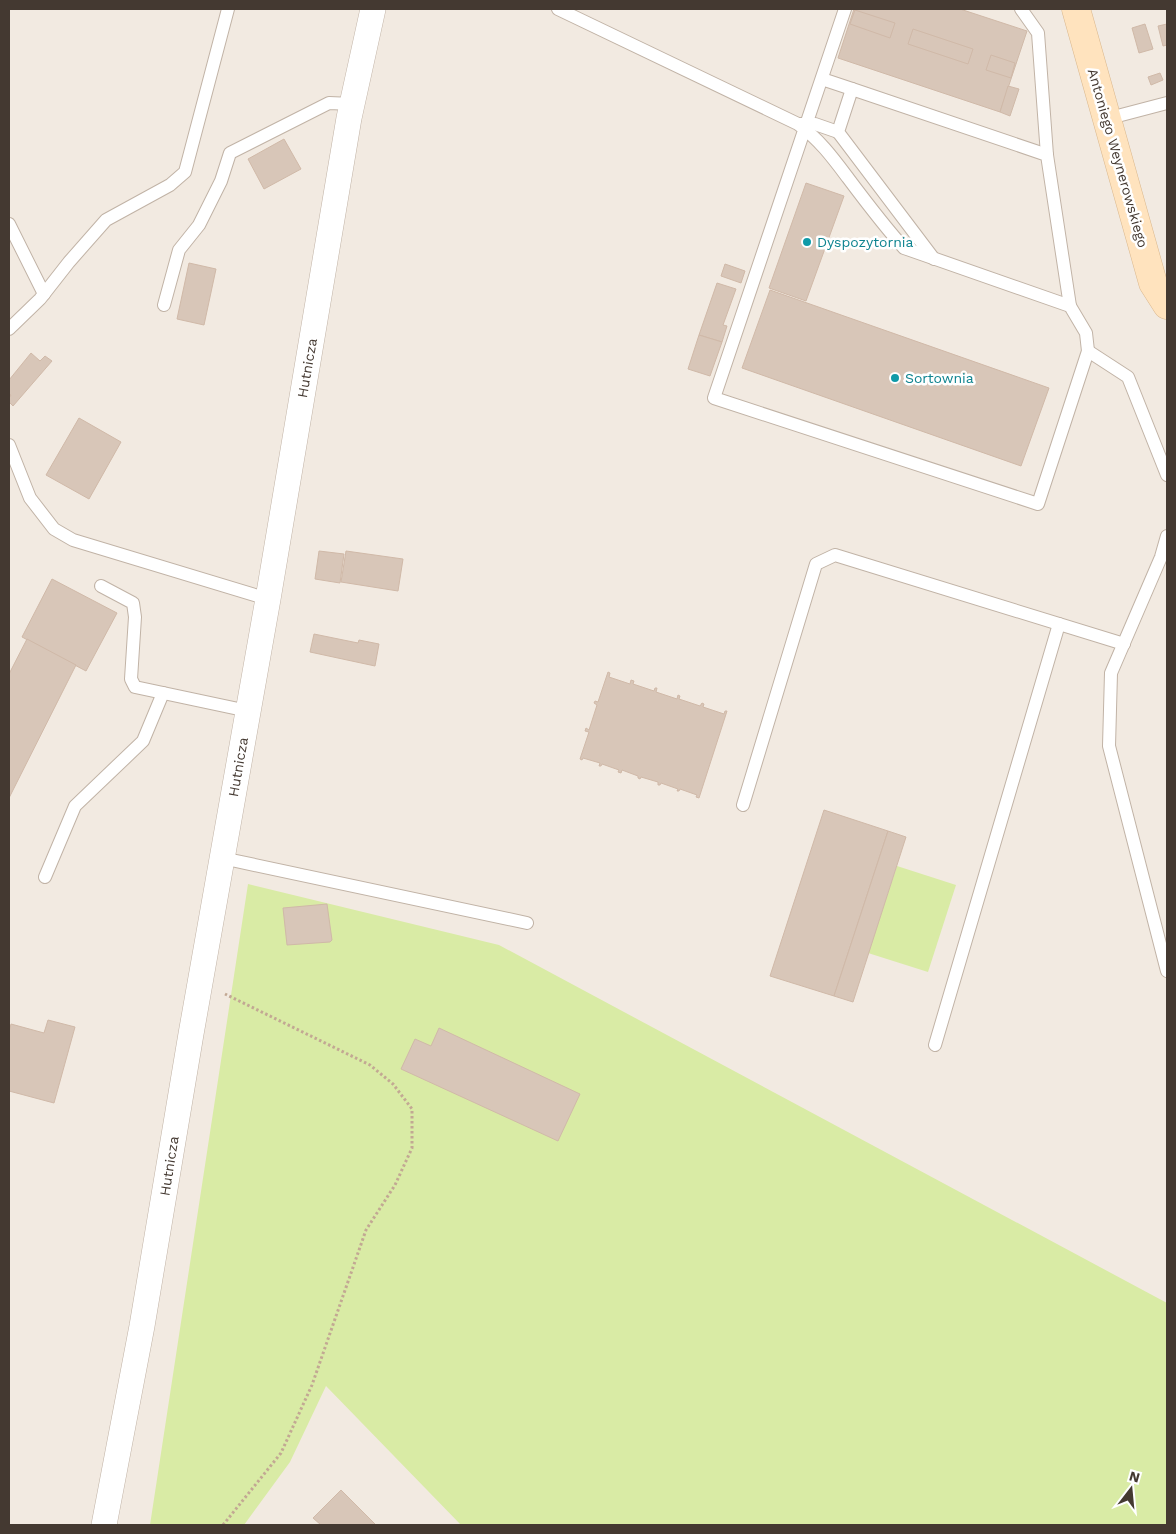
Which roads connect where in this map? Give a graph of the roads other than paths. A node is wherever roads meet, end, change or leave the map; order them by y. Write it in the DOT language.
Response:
graph roads {
  1 [pos="228,9"];
  2 [pos="373,9"];
  3 [pos="558,9"];
  4 [pos="845,9"];
  5 [pos="1020,9"];
  6 [pos="1076,9"];
  7 [pos="822,79"];
  8 [pos="852,90"];
  9 [pos="1167,103"];
  10 [pos="352,104"];
  11 [pos="1106,119"];
  12 [pos="803,126"];
  13 [pos="838,132"];
  14 [pos="1047,155"];
  15 [pos="9,224"];
  16 [pos="935,259"];
  17 [pos="44,294"];
  18 [pos="164,305"];
  19 [pos="1167,305"];
  20 [pos="1070,306"];
  21 [pos="9,329"];
  22 [pos="1088,350"];
  23 [pos="9,445"];
  24 [pos="1167,475"];
  25 [pos="1167,536"];
  26 [pos="101,586"];
  27 [pos="268,599"];
  28 [pos="1059,624"];
  29 [pos="1124,644"];
  30 [pos="163,693"];
  31 [pos="248,711"];
  32 [pos="743,805"];
  33 [pos="222,858"];
  34 [pos="45,877"];
  35 [pos="527,923"];
  36 [pos="1167,971"];
  37 [pos="935,1045"];
  38 [pos="104,1525"];
  1 -- 17 [label="lane"];
  2 -- 10 [label="street, Hutnicza"];
  3 -- 12 [label="lane"];
  4 -- 7 [label="lane"];
  5 -- 14 [label="lane"];
  6 -- 11 [label="street, Antoniego Weynerowskiego"];
  7 -- 8 [label="lane"];
  7 -- 12 [label="lane"];
  8 -- 13 [label="lane"];
  8 -- 14 [label="lane"];
  9 -- 11 [label="lane"];
  10 -- 18 [label="lane"];
  10 -- 27 [label="street, Hutnicza"];
  11 -- 19 [label="street, Antoniego Weynerowskiego"];
  12 -- 13 [label="lane"];
  12 -- 16 [label="lane"];
  12 -- 22 [label="lane"];
  13 -- 16 [label="lane"];
  14 -- 20 [label="lane"];
  15 -- 17 [label="lane"];
  16 -- 20 [label="lane"];
  17 -- 21 [label="lane"];
  20 -- 22 [label="lane"];
  22 -- 24 [label="lane"];
  23 -- 27 [label="lane"];
  25 -- 29 [label="lane"];
  26 -- 30 [label="lane"];
  27 -- 31 [label="street, Hutnicza"];
  28 -- 29 [label="lane"];
  28 -- 32 [label="lane"];
  28 -- 37 [label="lane"];
  29 -- 36 [label="lane"];
  30 -- 31 [label="lane"];
  30 -- 34 [label="lane"];
  31 -- 33 [label="street, Hutnicza"];
  33 -- 35 [label="lane"];
  33 -- 38 [label="street, Hutnicza"];
}
